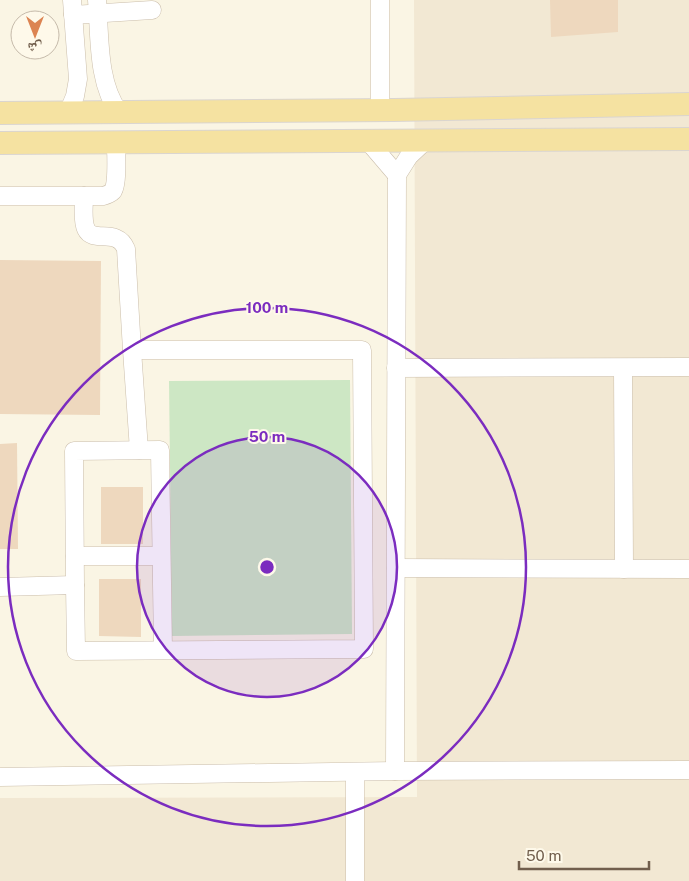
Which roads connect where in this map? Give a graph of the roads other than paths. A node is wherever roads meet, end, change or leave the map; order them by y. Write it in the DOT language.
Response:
graph roads {
  1 [pos="380,0"];
  2 [pos="98,7"];
  3 [pos="72,8"];
  4 [pos="152,10"];
  5 [pos="689,104"];
  6 [pos="380,110"];
  7 [pos="119,112"];
  8 [pos="0,113"];
  9 [pos="68,113"];
  10 [pos="689,139"];
  11 [pos="426,140"];
  12 [pos="368,141"];
  13 [pos="0,143"];
  14 [pos="116,143"];
  15 [pos="396,175"];
  16 [pos="0,196"];
  17 [pos="84,196"];
  18 [pos="132,350"];
  19 [pos="396,368"];
  20 [pos="623,368"];
  21 [pos="689,368"];
  22 [pos="139,450"];
  23 [pos="75,556"];
  24 [pos="161,556"];
  25 [pos="396,568"];
  26 [pos="624,569"];
  27 [pos="689,569"];
  28 [pos="76,585"];
  29 [pos="0,587"];
  30 [pos="163,650"];
  31 [pos="689,770"];
  32 [pos="396,771"];
  33 [pos="355,772"];
  34 [pos="0,777"];
  35 [pos="355,881"];
  1 -- 6 [label="street"];
  2 -- 3 [label="street"];
  2 -- 4 [label="street"];
  2 -- 7 [label="street"];
  3 -- 9 [label="street"];
  5 -- 6 [label="main road"];
  6 -- 7 [label="main road"];
  7 -- 9 [label="main road"];
  8 -- 9 [label="main road"];
  10 -- 11 [label="main road"];
  11 -- 12 [label="main road"];
  11 -- 15 [label="street"];
  12 -- 14 [label="main road"];
  12 -- 15 [label="street"];
  13 -- 14 [label="main road"];
  14 -- 17 [label="street"];
  15 -- 19 [label="street"];
  16 -- 17 [label="street"];
  17 -- 18 [label="street"];
  18 -- 22 [label="street"];
  18 -- 30 [label="street"];
  19 -- 20 [label="street"];
  19 -- 25 [label="street"];
  20 -- 21 [label="street"];
  20 -- 26 [label="street"];
  22 -- 23 [label="street"];
  22 -- 24 [label="street"];
  23 -- 24 [label="street"];
  23 -- 28 [label="street"];
  24 -- 30 [label="street"];
  25 -- 26 [label="street"];
  25 -- 32 [label="street"];
  26 -- 27 [label="street"];
  28 -- 29 [label="street"];
  28 -- 30 [label="street"];
  31 -- 32 [label="street"];
  32 -- 33 [label="street"];
  33 -- 34 [label="street"];
  33 -- 35 [label="street"];
}
